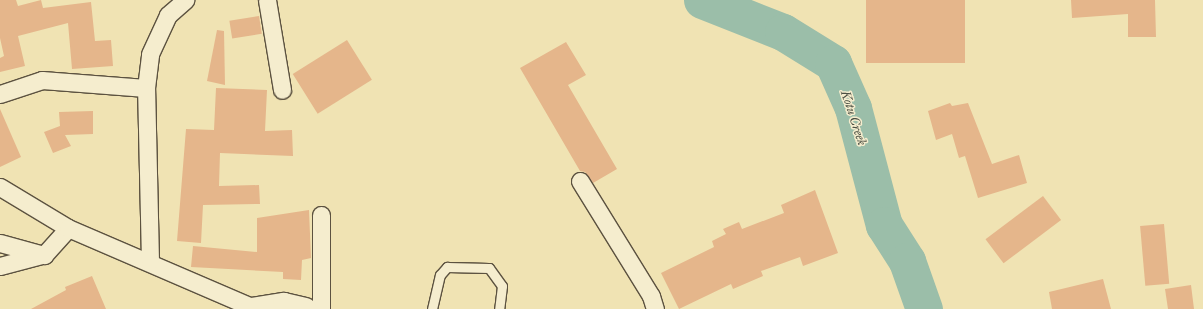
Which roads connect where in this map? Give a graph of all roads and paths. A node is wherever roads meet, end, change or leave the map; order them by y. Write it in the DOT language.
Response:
graph roads {
  1 [pos="185,0"];
  2 [pos="267,0"];
  3 [pos="146,88"];
  4 [pos="282,90"];
  5 [pos="0,94"];
  6 [pos="580,181"];
  7 [pos="0,187"];
  8 [pos="321,215"];
  9 [pos="68,228"];
  10 [pos="0,243"];
  11 [pos="44,255"];
  12 [pos="150,261"];
  13 [pos="0,266"];
  14 [pos="252,308"];
  15 [pos="306,309"];
  16 [pos="321,309"];
  17 [pos="432,309"];
  18 [pos="500,309"];
  19 [pos="655,309"];
  1 -- 3 [label="street"];
  2 -- 4 [label="street"];
  3 -- 5 [label="street"];
  3 -- 12 [label="street"];
  6 -- 19 [label="street"];
  7 -- 9 [label="street"];
  8 -- 16 [label="street"];
  9 -- 11 [label="street"];
  9 -- 12 [label="street"];
  10 -- 11 [label="street"];
  11 -- 13 [label="street"];
  12 -- 14 [label="street"];
  14 -- 15 [label="street"];
  17 -- 18 [label="lane"];
}
